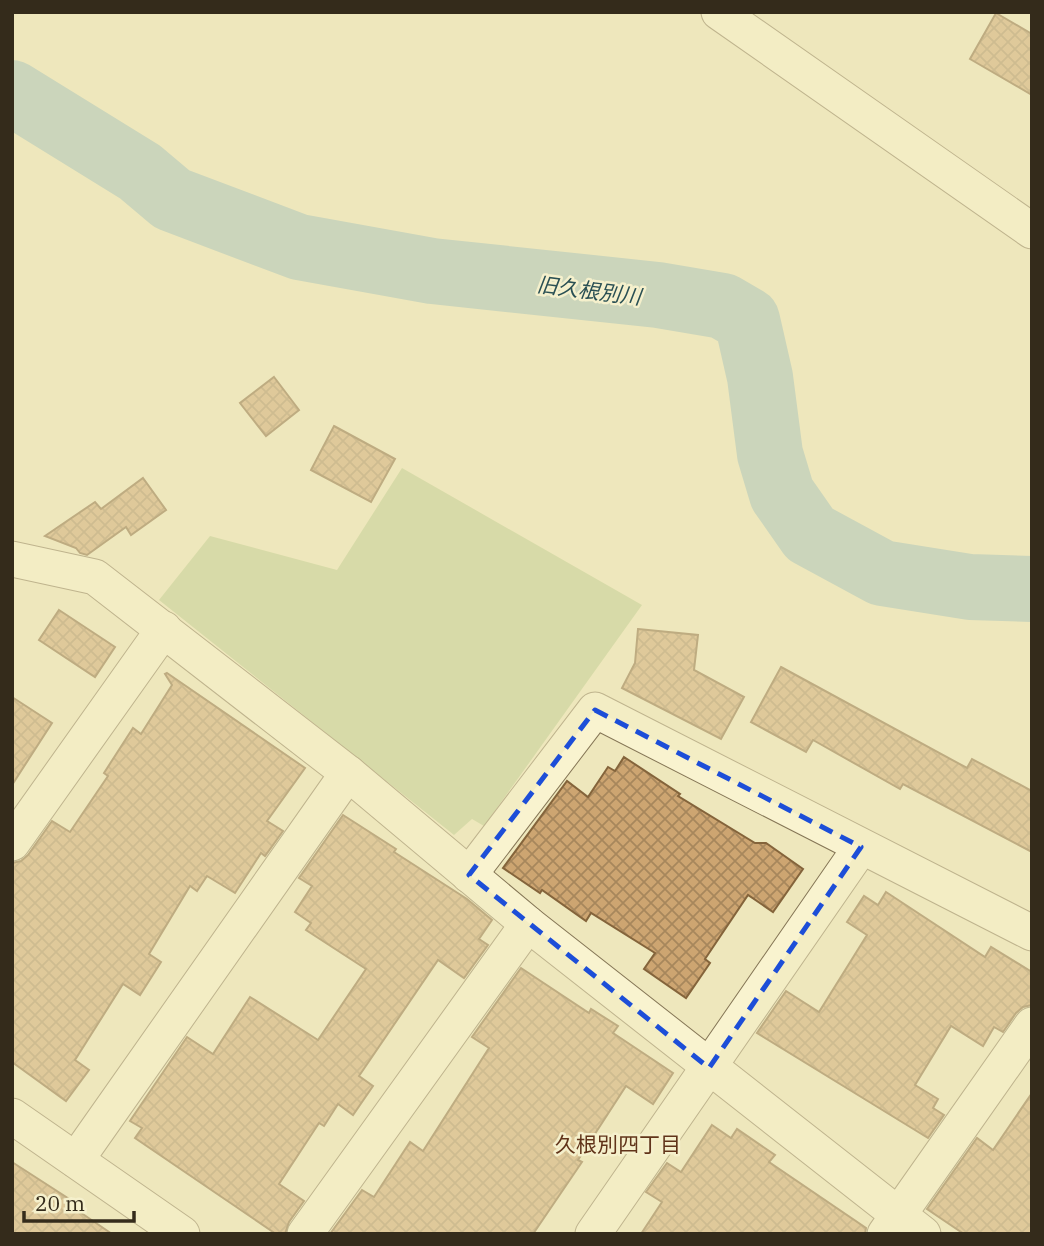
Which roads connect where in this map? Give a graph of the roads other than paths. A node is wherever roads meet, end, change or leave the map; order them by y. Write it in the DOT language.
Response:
graph roads {
  1 [pos="719,12"];
  2 [pos="1032,231"];
  3 [pos="12,559"];
  4 [pos="164,629"];
  5 [pos="348,774"];
  6 [pos="12,843"];
  7 [pos="861,847"];
  8 [pos="469,875"];
  9 [pos="528,924"];
  10 [pos="1032,933"];
  11 [pos="1032,1024"];
  12 [pos="709,1068"];
  13 [pos="12,1116"];
  14 [pos="76,1160"];
  15 [pos="902,1228"];
  16 [pos="182,1234"];
  17 [pos="305,1234"];
  18 [pos="593,1234"];
  1 -- 2 [label="street"];
  3 -- 4 [label="street"];
  4 -- 5 [label="street"];
  4 -- 6 [label="street"];
  5 -- 8 [label="street"];
  5 -- 14 [label="street"];
  7 -- 8 [label="street"];
  7 -- 10 [label="street"];
  7 -- 12 [label="street"];
  8 -- 9 [label="street"];
  9 -- 12 [label="street"];
  9 -- 17 [label="street"];
  11 -- 15 [label="street"];
  12 -- 15 [label="street"];
  12 -- 18 [label="street"];
  13 -- 14 [label="street"];
  14 -- 16 [label="street"];
}
